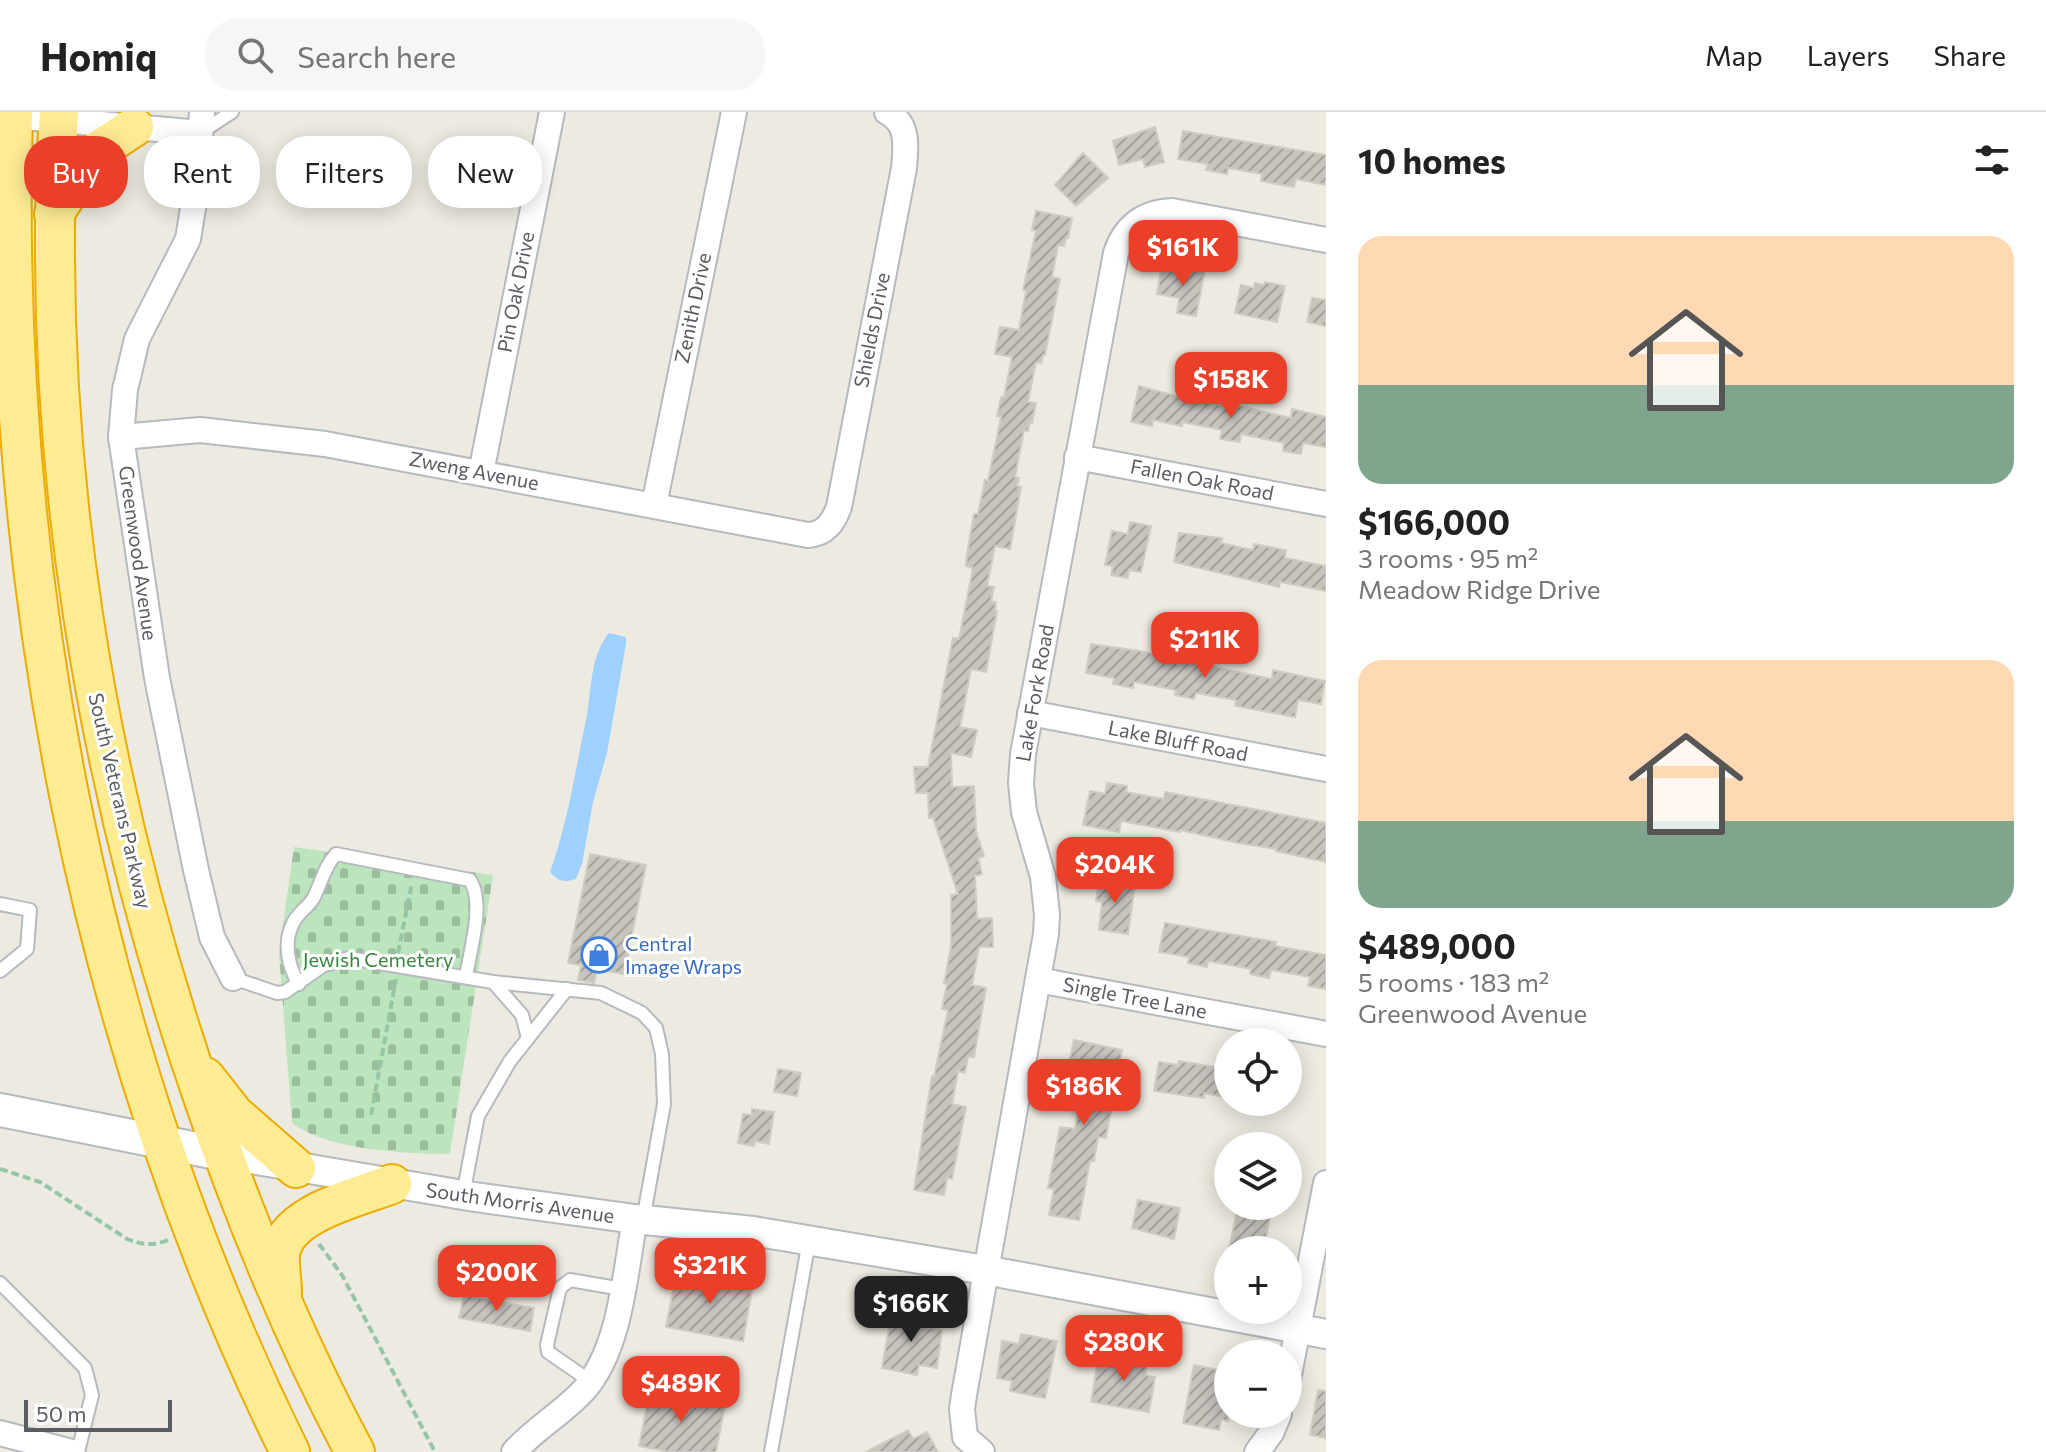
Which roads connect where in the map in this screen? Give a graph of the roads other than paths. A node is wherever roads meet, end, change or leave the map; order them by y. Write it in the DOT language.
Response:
graph roads {
  1 [pos="232,112"];
  2 [pos="552,112"];
  3 [pos="734,112"];
  4 [pos="13,114"];
  5 [pos="58,117"];
  6 [pos="895,118"];
  7 [pos="201,122"];
  8 [pos="134,127"];
  9 [pos="11,159"];
  10 [pos="0,208"];
  11 [pos="54,214"];
  12 [pos="1326,240"];
  13 [pos="121,437"];
  14 [pos="1077,457"];
  15 [pos="481,473"];
  16 [pos="1326,504"];
  17 [pos="654,505"];
  18 [pos="824,531"];
  19 [pos="1030,713"];
  20 [pos="1326,769"];
  21 [pos="0,904"];
  22 [pos="0,971"];
  23 [pos="466,977"];
  24 [pos="233,978"];
  25 [pos="1038,980"];
  26 [pos="493,982"];
  27 [pos="299,984"];
  28 [pos="567,989"];
  29 [pos="1326,1034"];
  30 [pos="528,1038"];
  31 [pos="188,1054"];
  32 [pos="0,1110"];
  33 [pos="159,1141"];
  34 [pos="222,1154"];
  35 [pos="296,1168"];
  36 [pos="1326,1183"];
  37 [pos="392,1184"];
  38 [pos="463,1195"];
  39 [pos="639,1219"];
  40 [pos="809,1241"];
  41 [pos="985,1270"];
  42 [pos="0,1283"];
  43 [pos="622,1289"];
  44 [pos="283,1303"];
  45 [pos="1312,1331"];
  46 [pos="1302,1351"];
  47 [pos="590,1381"];
  48 [pos="1273,1428"];
  49 [pos="0,1433"];
  50 [pos="75,1452"];
  51 [pos="290,1452"];
  52 [pos="355,1452"];
  53 [pos="514,1452"];
  54 [pos="771,1452"];
  55 [pos="982,1452"];
  56 [pos="1257,1452"];
  1 -- 7 [label="lane"];
  2 -- 15 [label="street, Pin Oak Drive"];
  3 -- 17 [label="street, Zenith Drive"];
  4 -- 5 [label="street"];
  4 -- 9 [label="highway"];
  5 -- 8 [label="street"];
  5 -- 11 [label="highway, South Veterans Parkway"];
  6 -- 18 [label="street, Shields Drive"];
  7 -- 8 [label="street"];
  7 -- 13 [label="street, Greenwood Avenue"];
  8 -- 11 [label="highway"];
  9 -- 10 [label="highway"];
  9 -- 33 [label="highway"];
  11 -- 31 [label="highway, South Veterans Parkway"];
  12 -- 14 [label="street, Lake Fork Road"];
  13 -- 15 [label="street, Zweng Avenue"];
  13 -- 24 [label="street, Greenwood Avenue"];
  14 -- 16 [label="street, Fallen Oak Road"];
  14 -- 19 [label="street, Lake Fork Road"];
  15 -- 17 [label="street, Zweng Avenue"];
  17 -- 18 [label="street, Zweng Avenue"];
  19 -- 20 [label="street, Lake Bluff Road"];
  19 -- 25 [label="street, Lake Fork Road"];
  21 -- 22 [label="lane"];
  23 -- 26 [label="lane"];
  23 -- 27 [label="lane"];
  23 -- 27 [label="lane"];
  24 -- 27 [label="lane"];
  25 -- 29 [label="street, Single Tree Lane"];
  25 -- 41 [label="street, Lake Fork Road"];
  26 -- 28 [label="lane"];
  26 -- 30 [label="lane"];
  28 -- 30 [label="lane"];
  28 -- 39 [label="lane"];
  30 -- 38 [label="lane"];
  31 -- 34 [label="highway, South Veterans Parkway"];
  31 -- 35 [label="highway"];
  32 -- 33 [label="main road, South Morris Avenue"];
  33 -- 34 [label="main road, South Morris Avenue"];
  33 -- 51 [label="highway"];
  34 -- 35 [label="street, South Morris Avenue"];
  34 -- 44 [label="highway, South Veterans Parkway"];
  35 -- 37 [label="street, South Morris Avenue"];
  36 -- 45 [label="street"];
  37 -- 38 [label="street, South Morris Avenue"];
  37 -- 44 [label="highway"];
  38 -- 39 [label="street, South Morris Avenue"];
  39 -- 40 [label="street, South Morris Avenue"];
  39 -- 43 [label="street"];
  40 -- 41 [label="street, South Morris Avenue"];
  40 -- 54 [label="lane"];
  41 -- 45 [label="street, South Morris Avenue"];
  41 -- 55 [label="street, Lake Fork Road"];
  42 -- 50 [label="lane"];
  43 -- 47 [label="street"];
  43 -- 47 [label="lane"];
  44 -- 52 [label="highway, South Veterans Parkway"];
  45 -- 46 [label="street"];
  47 -- 53 [label="street"];
  48 -- 56 [label="street"];
  49 -- 50 [label="street"];
}
